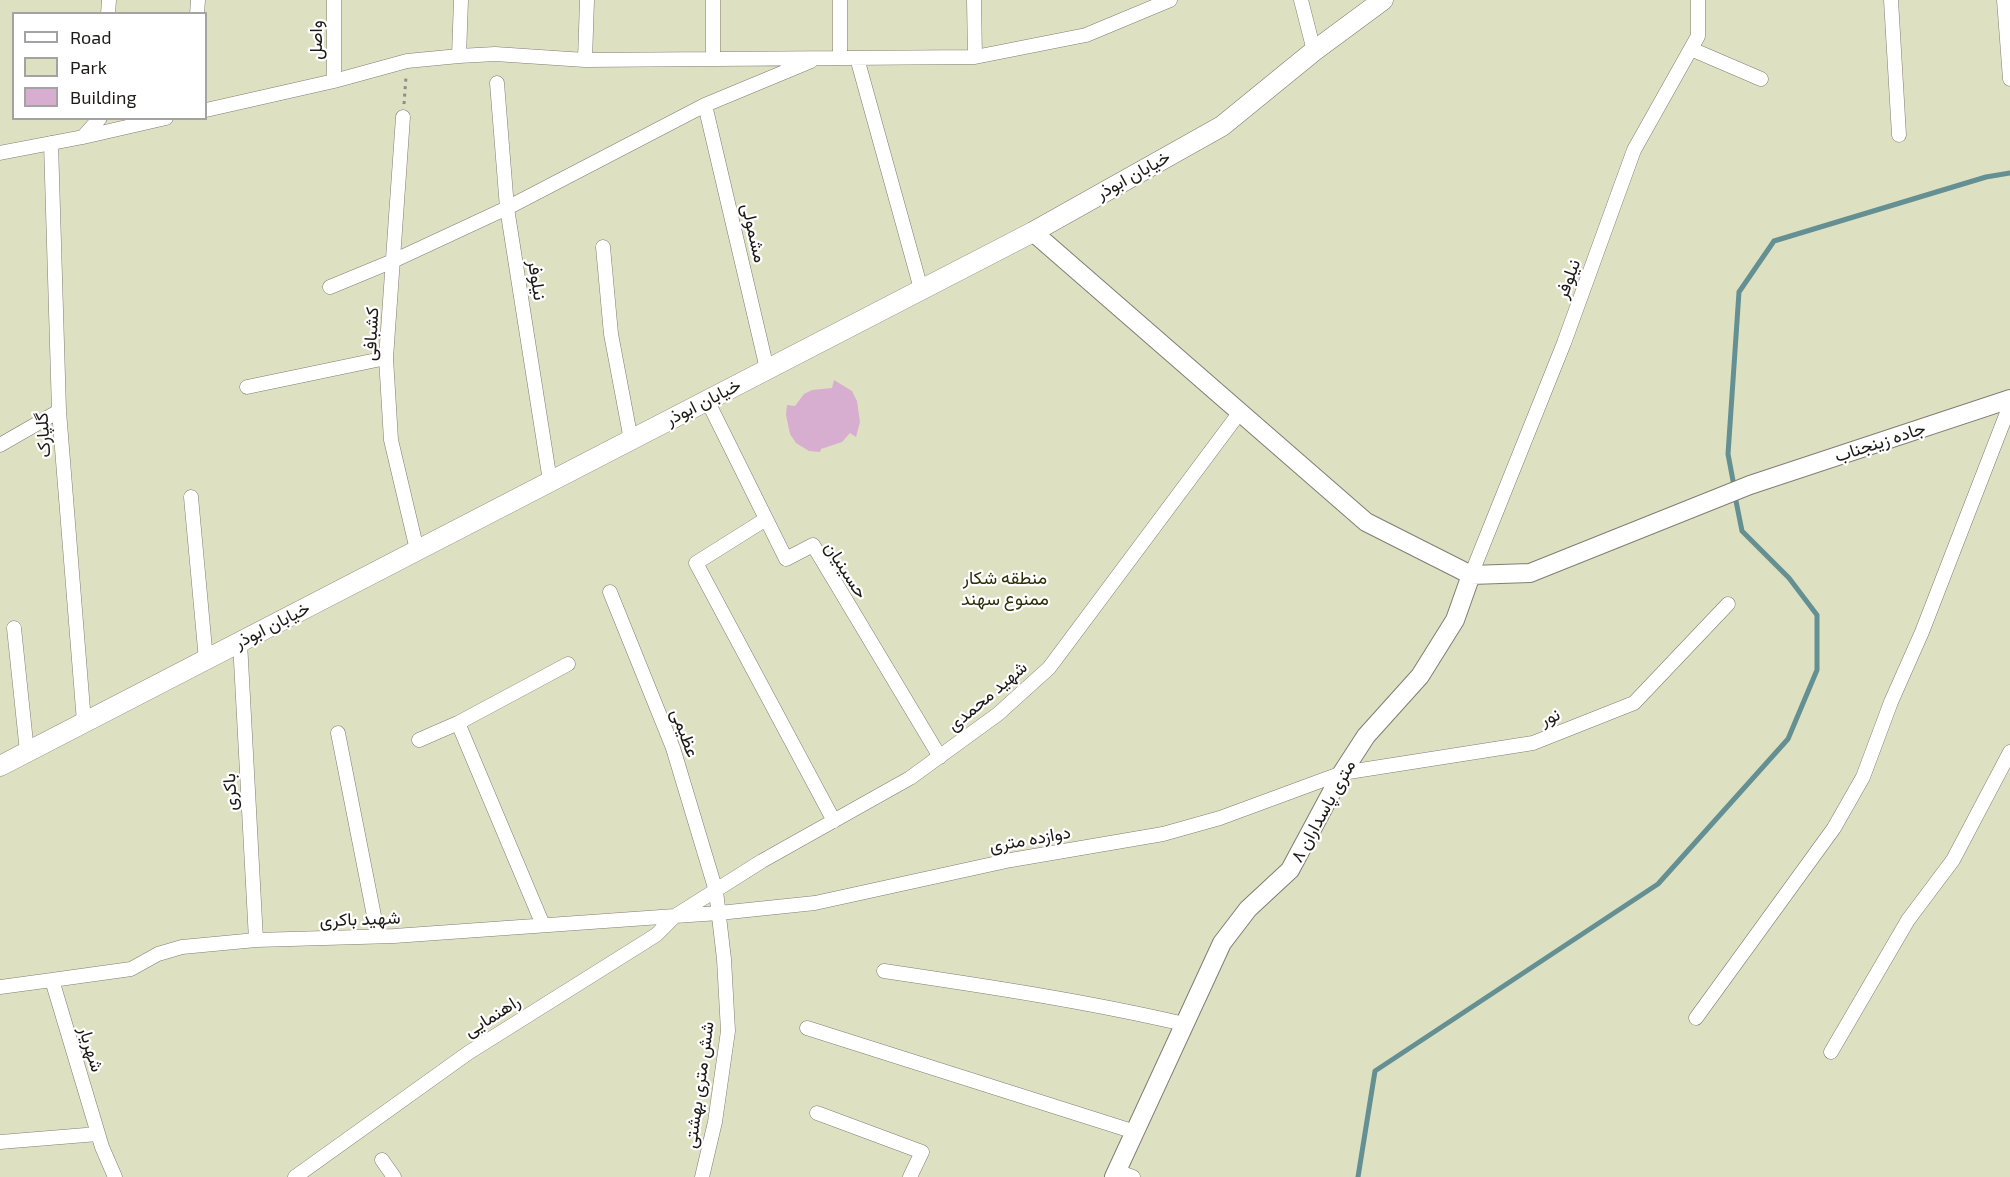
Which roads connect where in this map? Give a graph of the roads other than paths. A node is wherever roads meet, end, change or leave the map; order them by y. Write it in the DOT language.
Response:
graph roads {
  1 [pos="334,0"];
  2 [pos="460,0"];
  3 [pos="587,0"];
  4 [pos="713,0"];
  5 [pos="840,0"];
  6 [pos="974,0"];
  7 [pos="1170,0"];
  8 [pos="1301,0"];
  9 [pos="1383,0"];
  10 [pos="1698,0"];
  11 [pos="1891,0"];
  12 [pos="2004,0"];
  13 [pos="1155,3"];
  14 [pos="1691,49"];
  15 [pos="1314,51"];
  16 [pos="459,56"];
  17 [pos="975,57"];
  18 [pos="818,58"];
  19 [pos="840,58"];
  20 [pos="857,58"];
  21 [pos="712,59"];
  22 [pos="585,60"];
  23 [pos="1761,79"];
  24 [pos="2010,79"];
  25 [pos="334,81"];
  26 [pos="497,84"];
  27 [pos="705,105"];
  28 [pos="207,110"];
  29 [pos="403,117"];
  30 [pos="98,120"];
  31 [pos="157,120"];
  32 [pos="1899,135"];
  33 [pos="83,137"];
  34 [pos="51,143"];
  35 [pos="0,153"];
  36 [pos="507,208"];
  37 [pos="1033,232"];
  38 [pos="603,247"];
  39 [pos="393,261"];
  40 [pos="330,287"];
  41 [pos="921,289"];
  42 [pos="386,358"];
  43 [pos="767,369"];
  44 [pos="247,387"];
  45 [pos="2010,399"];
  46 [pos="707,400"];
  47 [pos="2010,405"];
  48 [pos="59,411"];
  49 [pos="1240,412"];
  50 [pos="631,440"];
  51 [pos="0,445"];
  52 [pos="550,481"];
  53 [pos="190,497"];
  54 [pos="766,519"];
  55 [pos="417,550"];
  56 [pos="1471,575"];
  57 [pos="610,592"];
  58 [pos="1728,604"];
  59 [pos="14,628"];
  60 [pos="240,642"];
  61 [pos="206,660"];
  62 [pos="568,664"];
  63 [pos="84,722"];
  64 [pos="458,723"];
  65 [pos="338,733"];
  66 [pos="419,740"];
  67 [pos="27,752"];
  68 [pos="2010,752"];
  69 [pos="940,757"];
  70 [pos="0,766"];
  71 [pos="1341,773"];
  72 [pos="834,822"];
  73 [pos="716,891"];
  74 [pos="719,913"];
  75 [pos="675,916"];
  76 [pos="543,925"];
  77 [pos="378,936"];
  78 [pos="256,940"];
  79 [pos="884,971"];
  80 [pos="52,980"];
  81 [pos="0,987"];
  82 [pos="1696,1018"];
  83 [pos="1184,1024"];
  84 [pos="807,1028"];
  85 [pos="1831,1052"];
  86 [pos="817,1113"];
  87 [pos="1135,1132"];
  88 [pos="98,1134"];
  89 [pos="0,1142"];
  90 [pos="382,1160"];
  91 [pos="1121,1175"];
  92 [pos="115,1177"];
  93 [pos="295,1177"];
  94 [pos="394,1177"];
  95 [pos="702,1177"];
  96 [pos="910,1177"];
  1 -- 25 [label="street, واصل"];
  2 -- 16 [label="street"];
  3 -- 22 [label="street"];
  4 -- 21 [label="street"];
  5 -- 19 [label="street"];
  6 -- 17 [label="street"];
  7 -- 13 [label="street"];
  8 -- 15 [label="street"];
  9 -- 15 [label="main road, خیابان ابوذر"];
  10 -- 14 [label="street, نیلوفر"];
  11 -- 32 [label="street"];
  12 -- 24 [label="street"];
  13 -- 17 [label="street"];
  14 -- 23 [label="street"];
  14 -- 56 [label="street, نیلوفر"];
  15 -- 37 [label="main road, خیابان ابوذر"];
  16 -- 22 [label="street"];
  16 -- 25 [label="street"];
  17 -- 20 [label="street"];
  18 -- 19 [label="street"];
  18 -- 21 [label="street"];
  18 -- 27 [label="street"];
  19 -- 20 [label="street"];
  20 -- 41 [label="street"];
  21 -- 22 [label="street"];
  25 -- 28 [label="street"];
  26 -- 36 [label="street, نیلوفر"];
  27 -- 36 [label="street"];
  27 -- 43 [label="street, مشمولی"];
  29 -- 39 [label="street, کشبافی"];
  30 -- 33 [label="street"];
  31 -- 33 [label="street"];
  33 -- 34 [label="street"];
  34 -- 35 [label="street"];
  34 -- 48 [label="street, گلپارک"];
  36 -- 39 [label="street"];
  36 -- 52 [label="street, نیلوفر"];
  37 -- 41 [label="main road, خیابان ابوذر"];
  37 -- 49 [label="street"];
  38 -- 50 [label="street"];
  39 -- 40 [label="street"];
  39 -- 42 [label="street, کشبافی"];
  41 -- 43 [label="main road, خیابان ابوذر"];
  42 -- 44 [label="street"];
  42 -- 55 [label="street, کشبافی"];
  43 -- 46 [label="main road, خیابان ابوذر"];
  45 -- 56 [label="street, جاده زینجناب"];
  46 -- 50 [label="main road, خیابان ابوذر"];
  46 -- 54 [label="street, حسینیان"];
  47 -- 82 [label="street"];
  48 -- 51 [label="street"];
  48 -- 63 [label="street, گلپارک"];
  49 -- 56 [label="street"];
  49 -- 69 [label="street, شهید محمدی"];
  50 -- 52 [label="main road, خیابان ابوذر"];
  52 -- 55 [label="main road, خیابان ابوذر"];
  53 -- 61 [label="street"];
  54 -- 69 [label="street, حسینیان"];
  54 -- 72 [label="street"];
  55 -- 60 [label="main road, خیابان ابوذر"];
  56 -- 71 [label="street, ۸ متری پاسداران"];
  57 -- 73 [label="street, عظیمی"];
  58 -- 71 [label="street, نور"];
  59 -- 67 [label="street"];
  60 -- 61 [label="main road, خیابان ابوذر"];
  60 -- 78 [label="street, باکری"];
  61 -- 63 [label="main road, خیابان ابوذر"];
  62 -- 64 [label="street"];
  63 -- 67 [label="main road, خیابان ابوذر"];
  64 -- 66 [label="street"];
  64 -- 76 [label="street"];
  65 -- 77 [label="street"];
  67 -- 70 [label="main road, خیابان ابوذر"];
  68 -- 85 [label="street"];
  69 -- 72 [label="street, شهید محمدی"];
  71 -- 74 [label="street, دوازده متری"];
  71 -- 83 [label="street, ۸ متری پاسداران"];
  72 -- 73 [label="street, شهید محمدی"];
  73 -- 74 [label="street, شش متری بهشتی"];
  73 -- 75 [label="street, شهید محمدی"];
  74 -- 75 [label="street"];
  74 -- 95 [label="street, شش متری بهشتی"];
  75 -- 76 [label="street, شهید باکری"];
  75 -- 93 [label="street, راهنمایی"];
  76 -- 77 [label="street, شهید باکری"];
  77 -- 78 [label="street, شهید باکری"];
  78 -- 80 [label="street, شهید باکری"];
  79 -- 83 [label="street"];
  80 -- 81 [label="street"];
  80 -- 88 [label="street, شهریار"];
  83 -- 87 [label="street, ۸ متری پاسداران"];
  84 -- 87 [label="street"];
  86 -- 96 [label="street"];
  87 -- 91 [label="street, ۸ متری پاسداران"];
  88 -- 89 [label="street"];
  88 -- 92 [label="street, شهریار"];
  90 -- 94 [label="street"];
}
